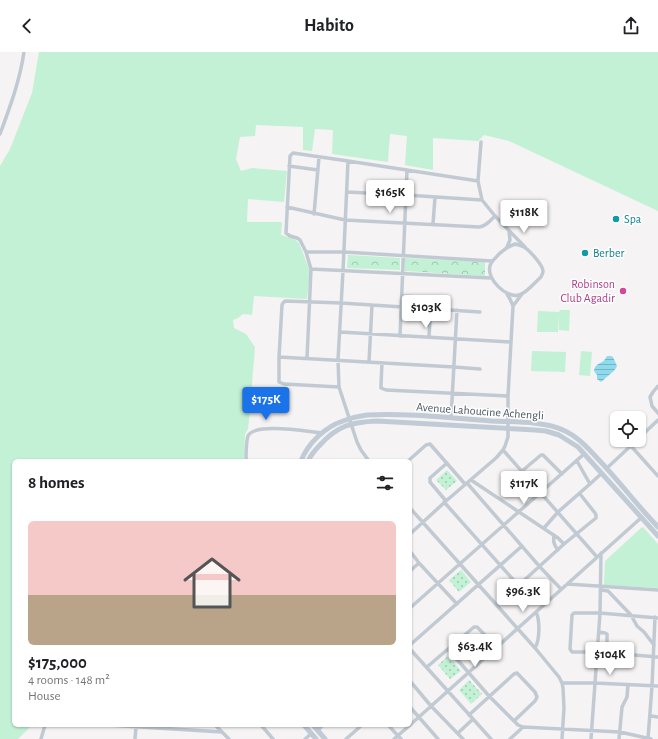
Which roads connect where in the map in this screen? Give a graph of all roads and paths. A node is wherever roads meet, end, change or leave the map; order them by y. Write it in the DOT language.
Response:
graph roads {
  1 [pos="24,52"];
  2 [pos="0,134"];
  3 [pos="481,142"];
  4 [pos="319,158"];
  5 [pos="348,161"];
  6 [pos="289,166"];
  7 [pos="318,170"];
  8 [pos="407,170"];
  9 [pos="478,181"];
  10 [pos="347,192"];
  11 [pos="406,195"];
  12 [pos="436,197"];
  13 [pos="482,200"];
  14 [pos="287,207"];
  15 [pos="314,214"];
  16 [pos="495,216"];
  17 [pos="345,220"];
  18 [pos="405,223"];
  19 [pos="433,224"];
  20 [pos="510,231"];
  21 [pos="507,247"];
  22 [pos="527,249"];
  23 [pos="306,252"];
  24 [pos="344,252"];
  25 [pos="404,256"];
  26 [pos="492,262"];
  27 [pos="311,269"];
  28 [pos="343,271"];
  29 [pos="403,274"];
  30 [pos="491,278"];
  31 [pos="507,294"];
  32 [pos="522,294"];
  33 [pos="402,296"];
  34 [pos="310,302"];
  35 [pos="341,303"];
  36 [pos="372,305"];
  37 [pos="513,306"];
  38 [pos="402,307"];
  39 [pos="430,308"];
  40 [pos="457,310"];
  41 [pos="480,312"];
  42 [pos="340,332"];
  43 [pos="371,334"];
  44 [pos="400,336"];
  45 [pos="429,337"];
  46 [pos="455,339"];
  47 [pos="511,342"];
  48 [pos="279,357"];
  49 [pos="307,358"];
  50 [pos="338,360"];
  51 [pos="369,362"];
  52 [pos="382,363"];
  53 [pos="454,366"];
  54 [pos="480,369"];
  55 [pos="658,386"];
  56 [pos="339,387"];
  57 [pos="452,393"];
  58 [pos="508,396"];
  59 [pos="658,413"];
  60 [pos="451,418"];
  61 [pos="658,420"];
  62 [pos="350,422"];
  63 [pos="507,422"];
  64 [pos="507,428"];
  65 [pos="646,431"];
  66 [pos="322,433"];
  67 [pos="630,447"];
  68 [pos="632,447"];
  69 [pos="503,450"];
  70 [pos="584,454"];
  71 [pos="246,459"];
  72 [pos="302,459"];
  73 [pos="309,459"];
  74 [pos="368,459"];
  75 [pos="410,459"];
  76 [pos="577,461"];
  77 [pos="447,463"];
  78 [pos="607,468"];
  79 [pos="522,471"];
  80 [pos="602,473"];
  81 [pos="562,474"];
  82 [pos="658,476"];
  83 [pos="471,480"];
  84 [pos="466,484"];
  85 [pos="590,484"];
  86 [pos="540,492"];
  87 [pos="580,494"];
  88 [pos="445,501"];
  89 [pos="412,510"];
  90 [pos="520,511"];
  91 [pos="558,512"];
  92 [pos="646,514"];
  93 [pos="641,518"];
  94 [pos="423,522"];
  95 [pos="504,524"];
  96 [pos="658,527"];
  97 [pos="544,528"];
  98 [pos="412,532"];
  99 [pos="577,534"];
  100 [pos="554,535"];
  101 [pos="658,536"];
  102 [pos="482,544"];
  103 [pos="564,544"];
  104 [pos="522,546"];
  105 [pos="558,550"];
  106 [pos="601,553"];
  107 [pos="412,554"];
  108 [pos="597,557"];
  109 [pos="419,563"];
  110 [pos="461,564"];
  111 [pos="500,565"];
  112 [pos="540,567"];
  113 [pos="412,569"];
  114 [pos="438,583"];
  115 [pos="479,584"];
  116 [pos="567,584"];
  117 [pos="601,588"];
  118 [pos="561,589"];
  119 [pos="658,590"];
  120 [pos="457,604"];
  121 [pos="412,606"];
  122 [pos="536,612"];
  123 [pos="600,613"];
  124 [pos="631,615"];
  125 [pos="657,618"];
  126 [pos="518,628"];
  127 [pos="599,632"];
  128 [pos="412,643"];
  129 [pos="654,645"];
  130 [pos="497,647"];
  131 [pos="536,648"];
  132 [pos="448,649"];
  133 [pos="412,651"];
  134 [pos="598,652"];
  135 [pos="607,653"];
  136 [pos="653,657"];
  137 [pos="658,657"];
  138 [pos="427,667"];
  139 [pos="469,672"];
  140 [pos="412,683"];
  141 [pos="562,683"];
  142 [pos="596,683"];
  143 [pos="628,685"];
  144 [pos="652,686"];
  145 [pos="658,686"];
  146 [pos="448,691"];
  147 [pos="490,696"];
  148 [pos="431,706"];
  149 [pos="412,709"];
  150 [pos="469,715"];
  151 [pos="419,716"];
  152 [pos="651,716"];
  153 [pos="658,717"];
  154 [pos="473,719"];
  155 [pos="514,721"];
  156 [pos="412,723"];
  157 [pos="44,727"];
  158 [pos="136,727"];
  159 [pos="217,727"];
  160 [pos="263,727"];
  161 [pos="306,727"];
  162 [pos="315,727"];
  163 [pos="321,727"];
  164 [pos="360,727"];
  165 [pos="390,727"];
  166 [pos="408,727"];
  167 [pos="523,727"];
  168 [pos="563,729"];
  169 [pos="318,730"];
  170 [pos="592,731"];
  171 [pos="222,732"];
  172 [pos="620,732"];
  173 [pos="458,733"];
  174 [pos="311,734"];
  175 [pos="399,737"];
  176 [pos="227,738"];
  177 [pos="41,739"];
  178 [pos="135,739"];
  179 [pos="273,739"];
  180 [pos="305,739"];
  181 [pos="316,739"];
  182 [pos="325,739"];
  183 [pos="346,739"];
  184 [pos="394,739"];
  185 [pos="438,739"];
  186 [pos="463,739"];
  187 [pos="491,739"];
  188 [pos="510,739"];
  189 [pos="562,739"];
  190 [pos="592,739"];
  191 [pos="620,739"];
  192 [pos="649,739"];
  1 -- 2 [label="street"];
  3 -- 9 [label="street"];
  4 -- 5 [label="street"];
  4 -- 6 [label="street"];
  4 -- 7 [label="street"];
  5 -- 8 [label="street"];
  5 -- 10 [label="street"];
  6 -- 7 [label="street"];
  6 -- 14 [label="street"];
  7 -- 15 [label="street"];
  8 -- 9 [label="street"];
  8 -- 11 [label="street"];
  9 -- 13 [label="street"];
  10 -- 11 [label="street"];
  10 -- 17 [label="street"];
  11 -- 12 [label="street"];
  11 -- 18 [label="street"];
  12 -- 13 [label="street"];
  12 -- 19 [label="street"];
  13 -- 16 [label="street"];
  14 -- 15 [label="street"];
  14 -- 23 [label="street"];
  15 -- 17 [label="street"];
  16 -- 19 [label="street"];
  16 -- 20 [label="street"];
  17 -- 18 [label="street"];
  17 -- 24 [label="street"];
  18 -- 19 [label="street"];
  18 -- 25 [label="street"];
  20 -- 21 [label="street"];
  20 -- 22 [label="street"];
  21 -- 22 [label="street"];
  21 -- 26 [label="street"];
  22 -- 32 [label="street"];
  23 -- 24 [label="street"];
  23 -- 27 [label="street"];
  24 -- 25 [label="street"];
  24 -- 28 [label="street"];
  25 -- 26 [label="street"];
  25 -- 29 [label="street"];
  26 -- 30 [label="street"];
  27 -- 28 [label="street"];
  27 -- 34 [label="street"];
  28 -- 29 [label="street"];
  28 -- 35 [label="street"];
  29 -- 30 [label="street"];
  29 -- 33 [label="street"];
  30 -- 31 [label="street"];
  31 -- 32 [label="street"];
  31 -- 37 [label="street"];
  32 -- 37 [label="street"];
  33 -- 38 [label="street"];
  33 -- 39 [label="street"];
  34 -- 35 [label="street"];
  34 -- 48 [label="street"];
  34 -- 49 [label="street"];
  35 -- 36 [label="street"];
  35 -- 42 [label="street"];
  36 -- 38 [label="street"];
  36 -- 43 [label="street"];
  37 -- 47 [label="street"];
  38 -- 39 [label="street"];
  38 -- 44 [label="street"];
  39 -- 40 [label="street"];
  39 -- 45 [label="street"];
  40 -- 41 [label="street"];
  40 -- 46 [label="street"];
  42 -- 43 [label="street"];
  42 -- 50 [label="street"];
  43 -- 44 [label="street"];
  43 -- 51 [label="street"];
  44 -- 45 [label="street"];
  45 -- 46 [label="street"];
  46 -- 47 [label="street"];
  46 -- 53 [label="street"];
  47 -- 58 [label="street"];
  48 -- 49 [label="street"];
  48 -- 56 [label="street"];
  49 -- 50 [label="street"];
  50 -- 51 [label="street"];
  50 -- 56 [label="street"];
  51 -- 52 [label="street"];
  52 -- 53 [label="street"];
  52 -- 57 [label="street"];
  53 -- 54 [label="street"];
  53 -- 57 [label="street"];
  55 -- 59 [label="street"];
  56 -- 62 [label="street"];
  57 -- 58 [label="street"];
  57 -- 60 [label="street"];
  58 -- 63 [label="street"];
  60 -- 62 [label="street, Avenue Lahoucine Achengli"];
  60 -- 63 [label="street, Avenue Lahoucine Achengli"];
  61 -- 65 [label="street"];
  62 -- 64 [label="street, Avenue Lahoucine Achengli"];
  62 -- 66 [label="street, Avenue Lahoucine Achengli"];
  62 -- 73 [label="street, Avenue Lahoucine Achengli"];
  62 -- 74 [label="street"];
  63 -- 64 [label="street"];
  63 -- 78 [label="street, Avenue Lahoucine Achengli"];
  64 -- 69 [label="street"];
  64 -- 70 [label="street, Avenue Lahoucine Achengli"];
  66 -- 71 [label="street"];
  66 -- 72 [label="street, Avenue Lahoucine Achengli"];
  67 -- 78 [label="street"];
  68 -- 82 [label="street"];
  69 -- 79 [label="street"];
  69 -- 83 [label="street"];
  70 -- 76 [label="street"];
  70 -- 80 [label="street, Avenue Lahoucine Achengli"];
  75 -- 77 [label="street"];
  76 -- 81 [label="street"];
  76 -- 85 [label="street"];
  77 -- 84 [label="street"];
  77 -- 88 [label="street"];
  78 -- 92 [label="street, Avenue Lahoucine Achengli"];
  79 -- 81 [label="street"];
  79 -- 86 [label="street"];
  80 -- 85 [label="street"];
  80 -- 93 [label="street, Avenue Lahoucine Achengli"];
  81 -- 86 [label="street"];
  83 -- 84 [label="street"];
  83 -- 90 [label="street"];
  84 -- 88 [label="street"];
  84 -- 95 [label="street"];
  85 -- 87 [label="street"];
  86 -- 90 [label="street"];
  86 -- 91 [label="street"];
  87 -- 91 [label="street"];
  87 -- 99 [label="street"];
  88 -- 94 [label="street"];
  88 -- 102 [label="street"];
  89 -- 94 [label="street"];
  90 -- 95 [label="street"];
  90 -- 97 [label="street"];
  91 -- 97 [label="street"];
  91 -- 99 [label="street"];
  92 -- 93 [label="street"];
  92 -- 96 [label="street, Avenue Lahoucine Achengli"];
  93 -- 101 [label="street, Avenue Lahoucine Achengli"];
  93 -- 106 [label="street"];
  94 -- 98 [label="street"];
  94 -- 110 [label="street"];
  95 -- 102 [label="street"];
  95 -- 104 [label="street"];
  97 -- 100 [label="street"];
  99 -- 103 [label="street"];
  99 -- 108 [label="street"];
  100 -- 103 [label="street"];
  100 -- 105 [label="street"];
  102 -- 110 [label="street"];
  102 -- 111 [label="street"];
  103 -- 105 [label="street"];
  104 -- 111 [label="street"];
  104 -- 112 [label="street"];
  105 -- 112 [label="street"];
  106 -- 108 [label="street"];
  106 -- 117 [label="street"];
  107 -- 109 [label="street"];
  108 -- 116 [label="street"];
  109 -- 113 [label="street"];
  109 -- 114 [label="street"];
  110 -- 114 [label="street"];
  110 -- 115 [label="street"];
  111 -- 112 [label="street"];
  111 -- 115 [label="street"];
  112 -- 118 [label="street"];
  114 -- 120 [label="street"];
  114 -- 121 [label="street"];
  115 -- 120 [label="street"];
  115 -- 126 [label="street"];
  116 -- 117 [label="street"];
  116 -- 118 [label="street"];
  117 -- 119 [label="street"];
  117 -- 123 [label="street"];
  117 -- 124 [label="street"];
  118 -- 122 [label="street"];
  120 -- 128 [label="street"];
  122 -- 126 [label="street"];
  122 -- 131 [label="street"];
  123 -- 124 [label="street"];
  123 -- 127 [label="street"];
  123 -- 134 [label="street"];
  124 -- 125 [label="street"];
  124 -- 129 [label="street"];
  125 -- 129 [label="street"];
  126 -- 130 [label="street"];
  126 -- 131 [label="street"];
  127 -- 134 [label="street"];
  127 -- 135 [label="street"];
  129 -- 136 [label="street"];
  130 -- 132 [label="street"];
  130 -- 139 [label="street"];
  131 -- 141 [label="street"];
  132 -- 138 [label="street"];
  132 -- 139 [label="street"];
  133 -- 138 [label="street"];
  134 -- 135 [label="street"];
  134 -- 142 [label="street"];
  135 -- 136 [label="street"];
  136 -- 137 [label="street"];
  136 -- 144 [label="street"];
  138 -- 146 [label="street"];
  139 -- 146 [label="street"];
  139 -- 147 [label="street"];
  140 -- 148 [label="street"];
  141 -- 142 [label="street"];
  141 -- 168 [label="street"];
  142 -- 143 [label="street"];
  142 -- 170 [label="street"];
  143 -- 144 [label="street"];
  143 -- 172 [label="street"];
  144 -- 145 [label="street"];
  144 -- 152 [label="street"];
  146 -- 148 [label="street"];
  146 -- 150 [label="street"];
  147 -- 150 [label="street"];
  147 -- 155 [label="street"];
  147 -- 155 [label="street"];
  148 -- 151 [label="street"];
  148 -- 173 [label="street"];
  149 -- 151 [label="street"];
  150 -- 154 [label="street"];
  151 -- 156 [label="street"];
  151 -- 185 [label="street"];
  152 -- 153 [label="street"];
  152 -- 192 [label="street"];
  154 -- 173 [label="street"];
  154 -- 187 [label="street"];
  155 -- 167 [label="street"];
  157 -- 177 [label="street"];
  158 -- 171 [label="street"];
  158 -- 178 [label="street"];
  159 -- 171 [label="street"];
  160 -- 179 [label="street"];
  161 -- 174 [label="street"];
  162 -- 169 [label="street"];
  163 -- 169 [label="street"];
  164 -- 183 [label="street"];
  165 -- 175 [label="street"];
  166 -- 175 [label="street"];
  167 -- 168 [label="street"];
  167 -- 188 [label="street"];
  168 -- 170 [label="street"];
  168 -- 189 [label="street"];
  169 -- 182 [label="street"];
  170 -- 172 [label="street"];
  170 -- 190 [label="street"];
  171 -- 176 [label="street"];
  172 -- 191 [label="street"];
  172 -- 192 [label="street"];
  173 -- 186 [label="street"];
  174 -- 180 [label="street"];
  174 -- 181 [label="street"];
  175 -- 184 [label="street"];
}
